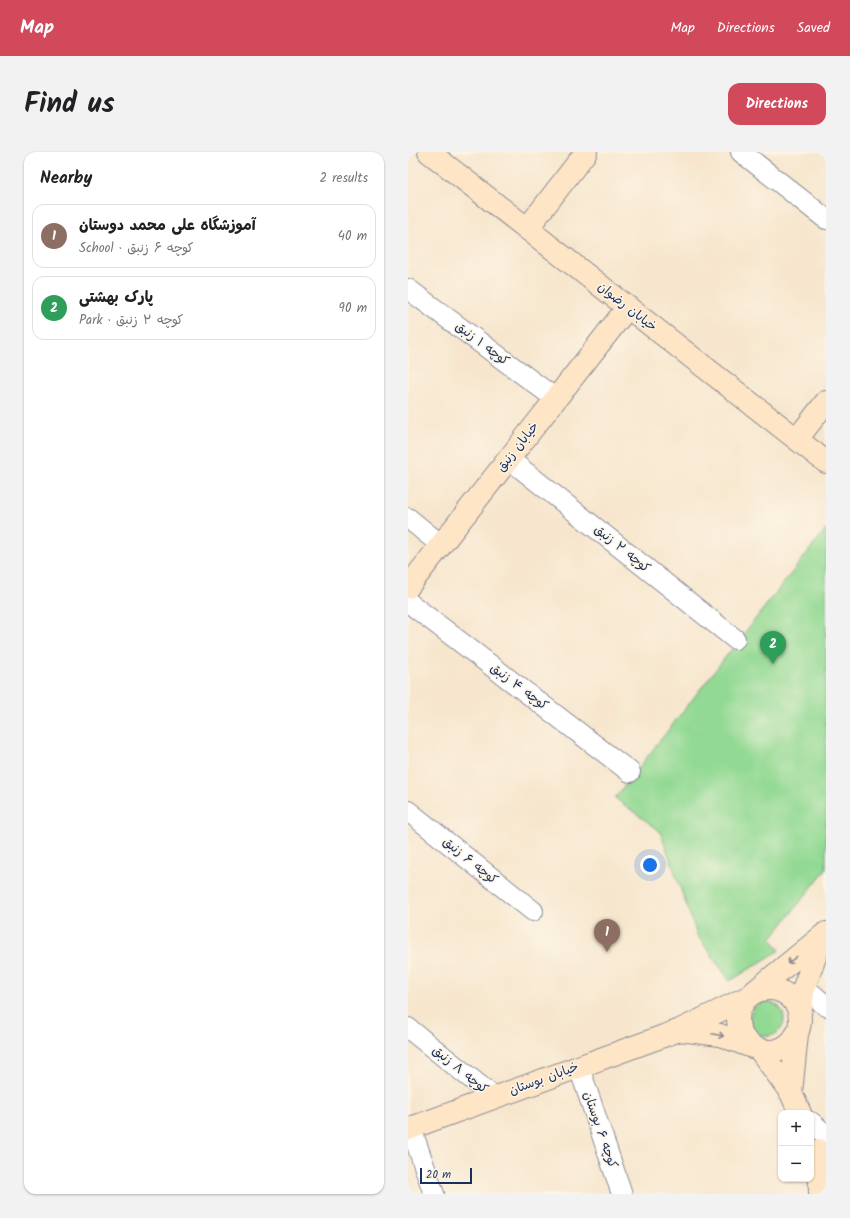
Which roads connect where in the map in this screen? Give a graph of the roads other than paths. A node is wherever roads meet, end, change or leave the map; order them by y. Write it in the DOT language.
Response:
graph roads {
  1 [pos="429,152"];
  2 [pos="586,152"];
  3 [pos="741,152"];
  4 [pos="826,219"];
  5 [pos="527,228"];
  6 [pos="408,289"];
  7 [pos="628,307"];
  8 [pos="556,399"];
  9 [pos="826,402"];
  10 [pos="797,439"];
  11 [pos="509,459"];
  12 [pos="826,462"];
  13 [pos="408,518"];
  14 [pos="441,545"];
  15 [pos="408,587"];
  16 [pos="408,602"];
  17 [pos="735,639"];
  18 [pos="630,772"];
  19 [pos="408,811"];
  20 [pos="533,911"];
  21 [pos="825,934"];
  22 [pos="804,987"];
  23 [pos="750,995"];
  24 [pos="826,1006"];
  25 [pos="799,1024"];
  26 [pos="408,1028"];
  27 [pos="680,1030"];
  28 [pos="757,1049"];
  29 [pos="578,1067"];
  30 [pos="791,1093"];
  31 [pos="494,1097"];
  32 [pos="799,1110"];
  33 [pos="410,1128"];
  34 [pos="814,1130"];
  35 [pos="820,1147"];
  36 [pos="434,1194"];
  37 [pos="622,1194"];
  38 [pos="820,1194"];
  1 -- 5 [label="street, خیابان رضوان"];
  2 -- 5 [label="street"];
  3 -- 4 [label="street"];
  5 -- 7 [label="street, خیابان رضوان"];
  6 -- 8 [label="street, کوچه ۱ زنبق"];
  7 -- 8 [label="street, خیابان زنبق"];
  7 -- 10 [label="street, خیابان رضوان"];
  8 -- 11 [label="street, خیابان زنبق"];
  9 -- 10 [label="street"];
  10 -- 12 [label="street, خیابان رضوان"];
  11 -- 14 [label="street, خیابان زنبق"];
  11 -- 17 [label="street, کوچه ۲ زنبق"];
  13 -- 14 [label="street"];
  14 -- 15 [label="street, خیابان زنبق"];
  16 -- 18 [label="street, کوچه ۴ زنبق"];
  19 -- 20 [label="street, کوچه ۶ زنبق"];
  21 -- 22 [label="street"];
  21 -- 23 [label="street, one-way"];
  22 -- 24 [label="street"];
  22 -- 25 [label="street"];
  23 -- 25 [label="street"];
  23 -- 27 [label="street, خیابان بوستان"];
  23 -- 28 [label="street"];
  25 -- 28 [label="street"];
  25 -- 30 [label="street"];
  26 -- 31 [label="street, کوچه ۸ زنبق"];
  27 -- 28 [label="street, one-way"];
  27 -- 29 [label="street, خیابان بوستان"];
  28 -- 30 [label="street"];
  29 -- 31 [label="street, خیابان بوستان"];
  29 -- 37 [label="street, کوچه ۶ بوستان"];
  30 -- 32 [label="street"];
  31 -- 33 [label="street, خیابان بوستان"];
  33 -- 36 [label="street"];
  34 -- 35 [label="street"];
  35 -- 38 [label="street"];
}
